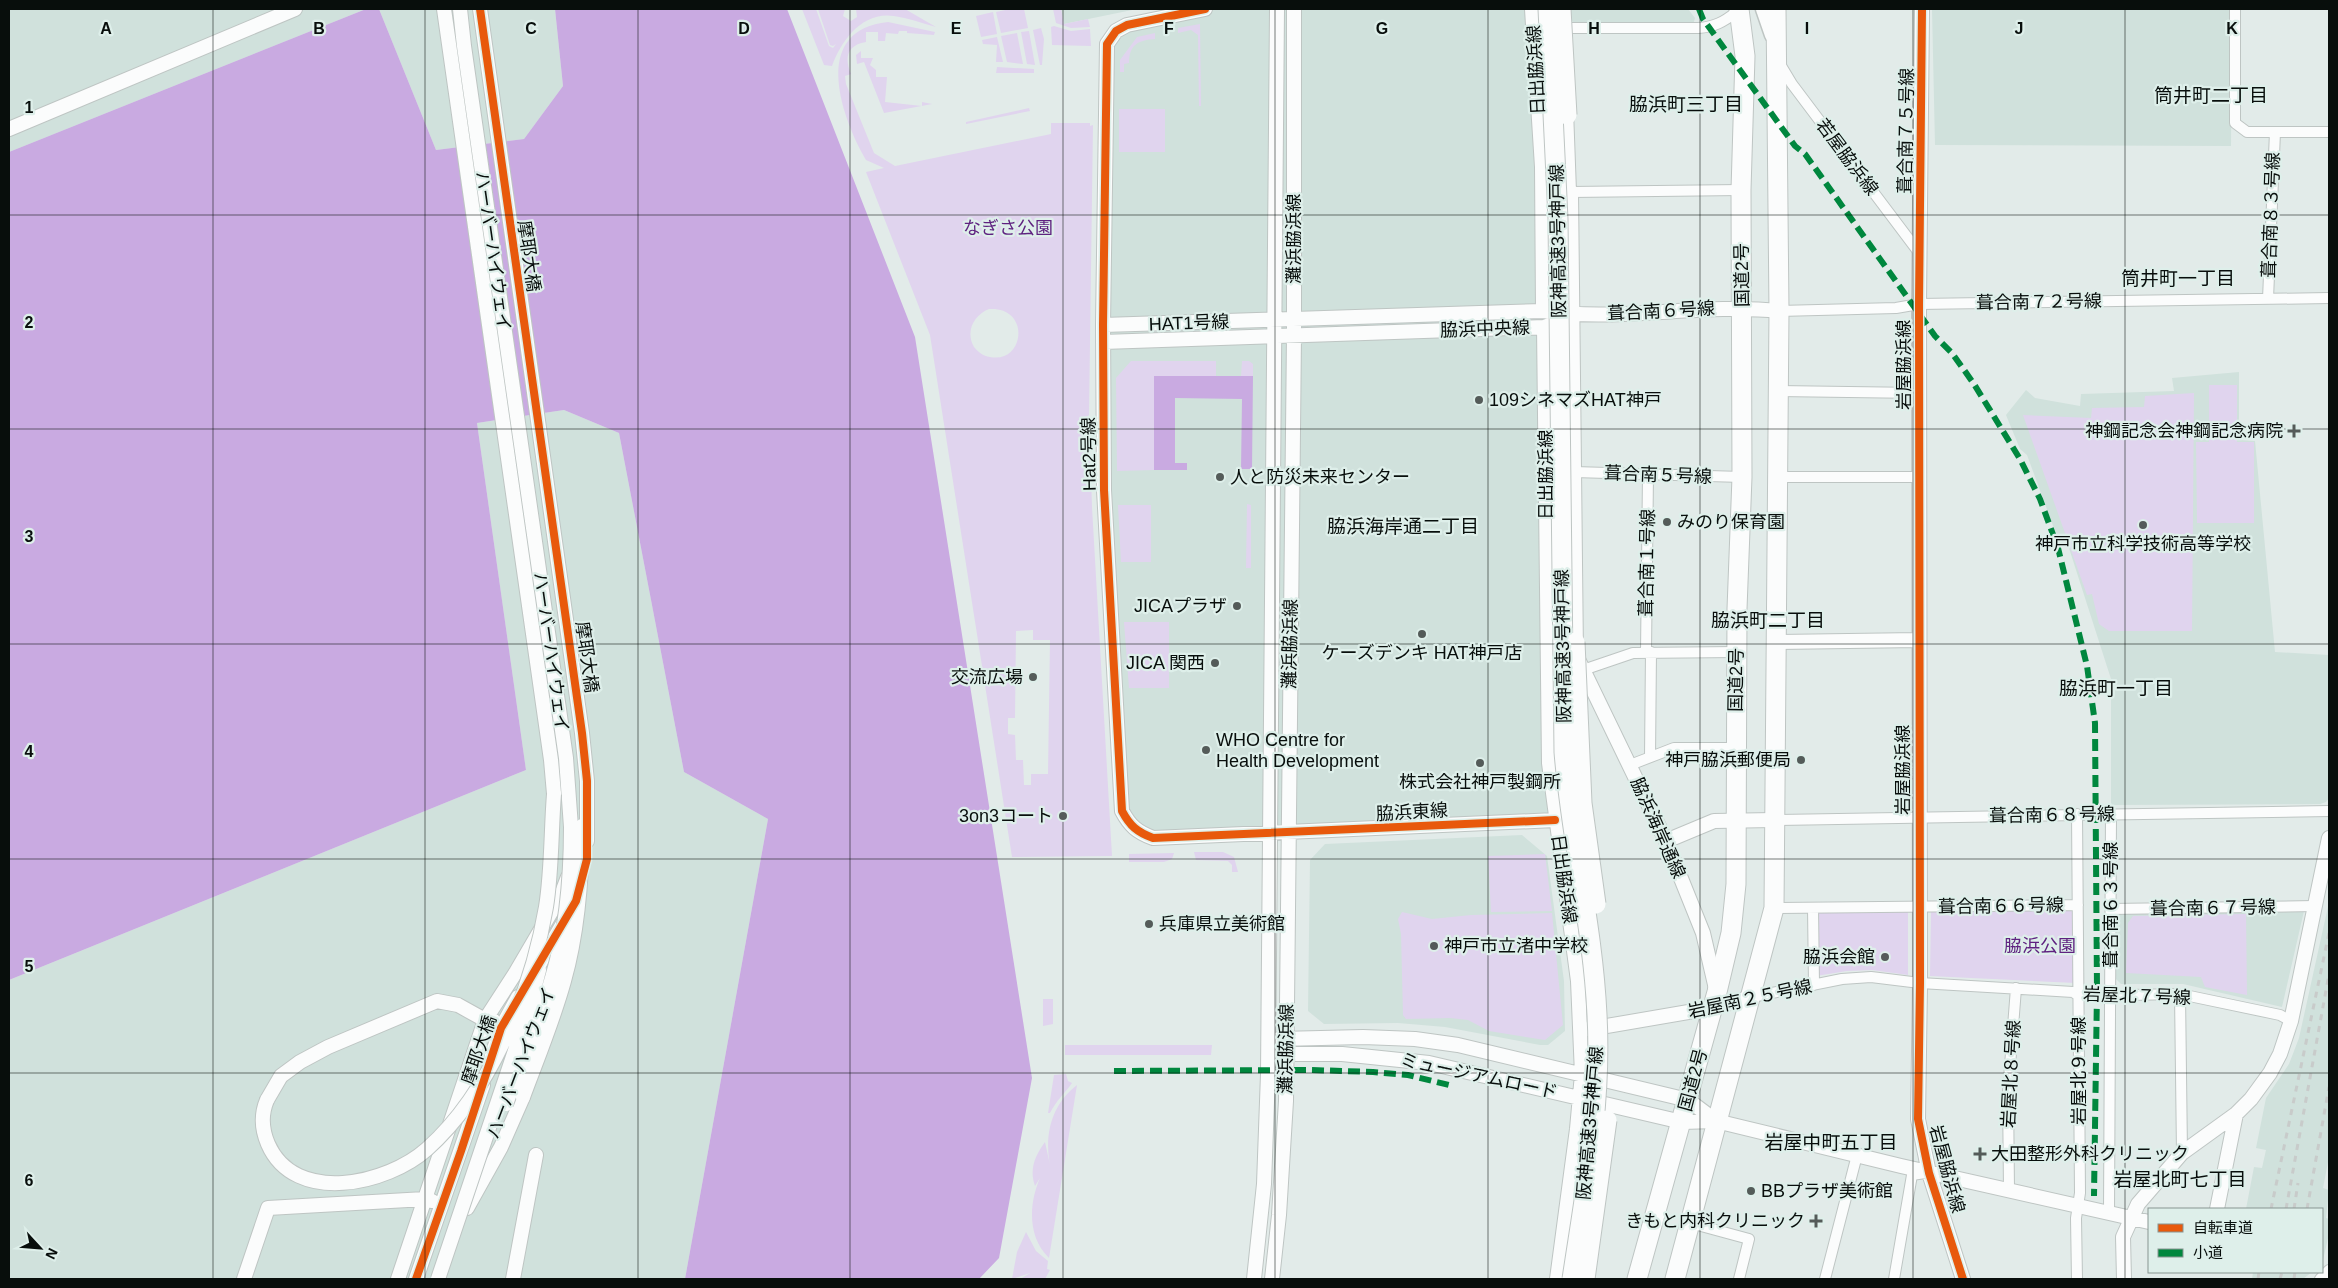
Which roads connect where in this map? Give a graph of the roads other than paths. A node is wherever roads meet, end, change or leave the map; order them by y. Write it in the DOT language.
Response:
graph roads {
  1 [pos="295,9"];
  2 [pos="444,9"];
  3 [pos="460,9"];
  4 [pos="480,9"];
  5 [pos="1205,9"];
  6 [pos="1277,9"];
  7 [pos="1294,9"];
  8 [pos="1532,9"];
  9 [pos="1548,9"];
  10 [pos="1555,9"];
  11 [pos="1561,9"];
  12 [pos="1764,9"];
  13 [pos="1776,9"];
  14 [pos="1922,9"];
  15 [pos="2235,9"];
  16 [pos="1737,10"];
  17 [pos="1555,28"];
  18 [pos="1777,58"];
  19 [pos="9,128"];
  20 [pos="2275,132"];
  21 [pos="2329,132"];
  22 [pos="1741,190"];
  23 [pos="1571,192"];
  24 [pos="1920,254"];
  25 [pos="2329,298"];
  26 [pos="2268,299"];
  27 [pos="1919,304"];
  28 [pos="1742,308"];
  29 [pos="1544,311"];
  30 [pos="1779,311"];
  31 [pos="1574,316"];
  32 [pos="1294,320"];
  33 [pos="1275,321"];
  34 [pos="1103,325"];
  35 [pos="1544,327"];
  36 [pos="1294,335"];
  37 [pos="1275,336"];
  38 [pos="1103,342"];
  39 [pos="1778,391"];
  40 [pos="1919,393"];
  41 [pos="1574,472"];
  42 [pos="1648,474"];
  43 [pos="1742,477"];
  44 [pos="1777,477"];
  45 [pos="1919,477"];
  46 [pos="541,580"];
  47 [pos="1918,640"];
  48 [pos="1777,642"];
  49 [pos="1648,652"];
  50 [pos="1736,652"];
  51 [pos="1583,670"];
  52 [pos="1735,748"];
  53 [pos="1650,757"];
  54 [pos="1630,765"];
  55 [pos="554,794"];
  56 [pos="2329,811"];
  57 [pos="2077,814"];
  58 [pos="2111,814"];
  59 [pos="588,816"];
  60 [pos="1918,817"];
  61 [pos="1556,820"];
  62 [pos="1734,820"];
  63 [pos="1774,820"];
  64 [pos="1289,832"];
  65 [pos="1270,833"];
  66 [pos="2329,838"];
  67 [pos="1666,841"];
  68 [pos="2078,905"];
  69 [pos="2315,906"];
  70 [pos="1919,907"];
  71 [pos="1774,908"];
  72 [pos="1813,908"];
  73 [pos="2111,909"];
  74 [pos="1920,983"];
  75 [pos="1814,985"];
  76 [pos="2016,988"];
  77 [pos="2180,994"];
  78 [pos="2079,996"];
  79 [pos="2111,996"];
  80 [pos="1752,997"];
  81 [pos="1714,1000"];
  82 [pos="508,1013"];
  83 [pos="485,1020"];
  84 [pos="2291,1021"];
  85 [pos="1581,1030"];
  86 [pos="1268,1039"];
  87 [pos="1286,1039"];
  88 [pos="1268,1054"];
  89 [pos="1286,1054"];
  90 [pos="1582,1074"];
  91 [pos="1580,1098"];
  92 [pos="1688,1100"];
  93 [pos="2236,1114"];
  94 [pos="1716,1121"];
  95 [pos="1682,1122"];
  96 [pos="2182,1153"];
  97 [pos="536,1155"];
  98 [pos="1857,1156"];
  99 [pos="1929,1173"];
  100 [pos="2009,1190"];
  101 [pos="425,1199"];
  102 [pos="442,1204"];
  103 [pos="2078,1206"];
  104 [pos="2217,1208"];
  105 [pos="2109,1212"];
  106 [pos="2131,1217"];
  107 [pos="2148,1222"];
  108 [pos="1690,1224"];
  109 [pos="2329,1270"];
  110 [pos="2320,1278"];
  111 [pos="244,1279"];
  112 [pos="398,1279"];
  113 [pos="416,1279"];
  114 [pos="439,1279"];
  115 [pos="444,1279"];
  116 [pos="513,1279"];
  117 [pos="1254,1279"];
  118 [pos="1272,1279"];
  119 [pos="1557,1279"];
  120 [pos="1572,1279"];
  121 [pos="1585,1279"];
  122 [pos="1637,1279"];
  123 [pos="1675,1279"];
  124 [pos="1739,1279"];
  125 [pos="1825,1279"];
  126 [pos="1894,1279"];
  127 [pos="1963,1279"];
  128 [pos="2078,1279"];
  129 [pos="2124,1279"];
  1 -- 19 [label="street"];
  2 -- 55 [label="street, ハーバーハイウェイ"];
  3 -- 46 [label="street, ハーバーハイウェイ"];
  4 -- 59 [label="street, 摩耶大橋"];
  5 -- 34 [label="street, Hat2号線"];
  6 -- 33 [label="street, 灘浜脇浜線"];
  7 -- 32 [label="street, 灘浜脇浜線"];
  8 -- 29 [label="street, 日出脇浜線"];
  9 -- 120 [label="highway, 阪神高速3号神戸線, bridge"];
  10 -- 17 [label="street"];
  11 -- 121 [label="highway, 阪神高速3号神戸線, bridge"];
  12 -- 18 [label="main road"];
  13 -- 18 [label="highway, 国道2号"];
  14 -- 24 [label="street, 葺合南７５号線"];
  15 -- 20 [label="street"];
  16 -- 17 [label="street"];
  16 -- 22 [label="highway, 国道2号"];
  17 -- 23 [label="street"];
  18 -- 24 [label="street, 若屋脇浜線"];
  18 -- 30 [label="highway, 国道2号"];
  20 -- 21 [label="street"];
  20 -- 26 [label="street, 葺合南８３号線"];
  22 -- 23 [label="street"];
  22 -- 28 [label="highway, 国道2号"];
  23 -- 31 [label="street, 脇浜海岸通線"];
  24 -- 27 [label="street, 岩屋脇浜線"];
  25 -- 26 [label="street, 葺合南７２号線"];
  26 -- 27 [label="street, 葺合南７２号線"];
  27 -- 30 [label="street, 葺合南７２号線"];
  27 -- 40 [label="street, 岩屋脇浜線"];
  28 -- 30 [label="street, 葺合南６号線"];
  28 -- 31 [label="street, 葺合南６号線"];
  28 -- 43 [label="highway, 国道2号"];
  29 -- 31 [label="street, 脇浜中央線"];
  29 -- 32 [label="street, 脇浜中央線"];
  30 -- 39 [label="highway, 国道2号"];
  31 -- 35 [label="street, 脇浜中央線"];
  31 -- 41 [label="street, 脇浜海岸通線"];
  32 -- 33 [label="street, 脇浜中央線"];
  32 -- 36 [label="street, 灘浜脇浜線"];
  33 -- 34 [label="street, HAT1号線"];
  33 -- 37 [label="street, 灘浜脇浜線"];
  34 -- 38 [label="street, Hat2号線"];
  35 -- 36 [label="street, 脇浜中央線"];
  35 -- 61 [label="street, 日出脇浜線"];
  36 -- 37 [label="street, 脇浜中央線"];
  36 -- 64 [label="street, 灘浜脇浜線"];
  37 -- 38 [label="street, HAT1号線"];
  37 -- 65 [label="street, 灘浜脇浜線"];
  38 -- 65 [label="street, Hat2号線"];
  39 -- 40 [label="street"];
  39 -- 44 [label="highway, 国道2号"];
  40 -- 45 [label="street, 岩屋脇浜線"];
  41 -- 42 [label="street, 葺合南５号線"];
  41 -- 51 [label="street, 脇浜海岸通線"];
  42 -- 43 [label="street, 葺合南５号線"];
  42 -- 49 [label="street, 葺合南１号線"];
  43 -- 50 [label="highway, 国道2号"];
  44 -- 45 [label="street"];
  44 -- 48 [label="highway, 国道2号"];
  45 -- 47 [label="street, 岩屋脇浜線"];
  46 -- 114 [label="street, bridge"];
  46 -- 115 [label="street, ハーバーハイウェイ, bridge"];
  47 -- 48 [label="street"];
  47 -- 60 [label="street, 岩屋脇浜線"];
  48 -- 63 [label="highway, 国道2号"];
  49 -- 50 [label="street"];
  49 -- 51 [label="street"];
  49 -- 53 [label="street, 葺合南１号線"];
  50 -- 52 [label="highway, 国道2号"];
  51 -- 54 [label="street, 脇浜海岸通線"];
  52 -- 53 [label="street"];
  52 -- 62 [label="highway, 国道2号"];
  53 -- 54 [label="street"];
  54 -- 67 [label="street, 脇浜海岸通線"];
  55 -- 83 [label="street, bridge"];
  55 -- 114 [label="street, ハーバーハイウェイ, bridge"];
  56 -- 58 [label="street, 葺合南６８号線"];
  57 -- 58 [label="street, 葺合南６８号線"];
  57 -- 60 [label="street, 葺合南６８号線"];
  57 -- 68 [label="street, 岩屋北９号線"];
  58 -- 73 [label="street, 葺合南６３号線"];
  59 -- 82 [label="street, 摩耶大橋"];
  59 -- 83 [label="street, 摩耶大橋"];
  60 -- 63 [label="street, 葺合南６８号線"];
  60 -- 70 [label="street, 岩屋脇浜線"];
  61 -- 64 [label="street, 脇浜東線"];
  61 -- 85 [label="street, 日出脇浜線"];
  62 -- 63 [label="street"];
  62 -- 67 [label="street"];
  62 -- 81 [label="highway, 国道2号"];
  63 -- 71 [label="highway, 国道2号"];
  64 -- 65 [label="street, 脇浜東線"];
  64 -- 87 [label="street, 灘浜脇浜線"];
  65 -- 86 [label="street, 灘浜脇浜線"];
  66 -- 69 [label="street"];
  67 -- 81 [label="street, 脇浜海岸通線"];
  68 -- 70 [label="street, 葺合南６６号線"];
  68 -- 78 [label="street, 岩屋北９号線"];
  69 -- 73 [label="street, 葺合南６７号線"];
  69 -- 84 [label="street"];
  70 -- 72 [label="street, 葺合南６６号線"];
  70 -- 74 [label="street, 岩屋脇浜線"];
  71 -- 72 [label="street, 葺合南６６号線"];
  71 -- 80 [label="highway, 国道2号"];
  72 -- 75 [label="street"];
  73 -- 79 [label="street, 葺合南６３号線"];
  74 -- 75 [label="street, 岩屋南２５号線"];
  74 -- 76 [label="street, 岩屋北７号線"];
  74 -- 99 [label="street, 岩屋脇浜線"];
  75 -- 80 [label="street, 岩屋南２５号線"];
  76 -- 78 [label="street, 岩屋北７号線"];
  76 -- 100 [label="street, 岩屋北８号線"];
  77 -- 79 [label="street, 岩屋北７号線"];
  77 -- 84 [label="street, 岩屋北７号線"];
  77 -- 96 [label="street"];
  78 -- 79 [label="street, 岩屋北７号線"];
  78 -- 103 [label="street, 岩屋北９号線"];
  79 -- 105 [label="street, 葺合南６３号線"];
  80 -- 81 [label="street, 岩屋南２５号線"];
  80 -- 94 [label="highway, 国道2号"];
  81 -- 85 [label="street, 岩屋南２５号線"];
  81 -- 92 [label="highway, 国道2号"];
  82 -- 83 [label="street"];
  82 -- 102 [label="street, 摩耶大橋"];
  83 -- 101 [label="street, 摩耶大橋"];
  84 -- 93 [label="street"];
  85 -- 90 [label="street, 日出脇浜線"];
  86 -- 87 [label="street, ミュージアムロード"];
  86 -- 88 [label="street, 灘浜脇浜線"];
  87 -- 89 [label="street, 灘浜脇浜線"];
  87 -- 90 [label="street, ミュージアムロード"];
  88 -- 89 [label="street, ミュージアムロード"];
  88 -- 117 [label="street, 灘浜脇浜線"];
  89 -- 91 [label="street, ミュージアムロード"];
  89 -- 118 [label="street, 灘浜脇浜線"];
  90 -- 91 [label="street, 日出脇浜線"];
  90 -- 92 [label="street, ミュージアムロード"];
  91 -- 95 [label="street, ミュージアムロード"];
  91 -- 119 [label="street, 日出脇浜線"];
  92 -- 94 [label="street, ミュージアムロード"];
  92 -- 95 [label="highway, 国道2号"];
  93 -- 96 [label="street"];
  93 -- 104 [label="street"];
  94 -- 95 [label="street, ミュージアムロード"];
  94 -- 98 [label="street, ミュージアムロード"];
  94 -- 108 [label="highway, 国道2号"];
  95 -- 122 [label="highway, 国道2号"];
  96 -- 106 [label="street"];
  97 -- 116 [label="street"];
  98 -- 99 [label="street, ミュージアムロード"];
  98 -- 125 [label="street"];
  99 -- 100 [label="street, ミュージアムロード"];
  99 -- 126 [label="street"];
  99 -- 127 [label="street, 岩屋脇浜線"];
  100 -- 103 [label="street, ミュージアムロード"];
  101 -- 102 [label="street"];
  101 -- 111 [label="street"];
  101 -- 112 [label="street, 摩耶大橋"];
  102 -- 113 [label="street, 摩耶大橋"];
  103 -- 105 [label="street, ミュージアムロード"];
  103 -- 128 [label="street, 岩屋北９号線"];
  105 -- 106 [label="street, ミュージアムロード"];
  106 -- 107 [label="street, ミュージアムロード"];
  106 -- 129 [label="street"];
  108 -- 123 [label="highway, 国道2号"];
  108 -- 124 [label="street"];
  109 -- 110 [label="street"];
}
